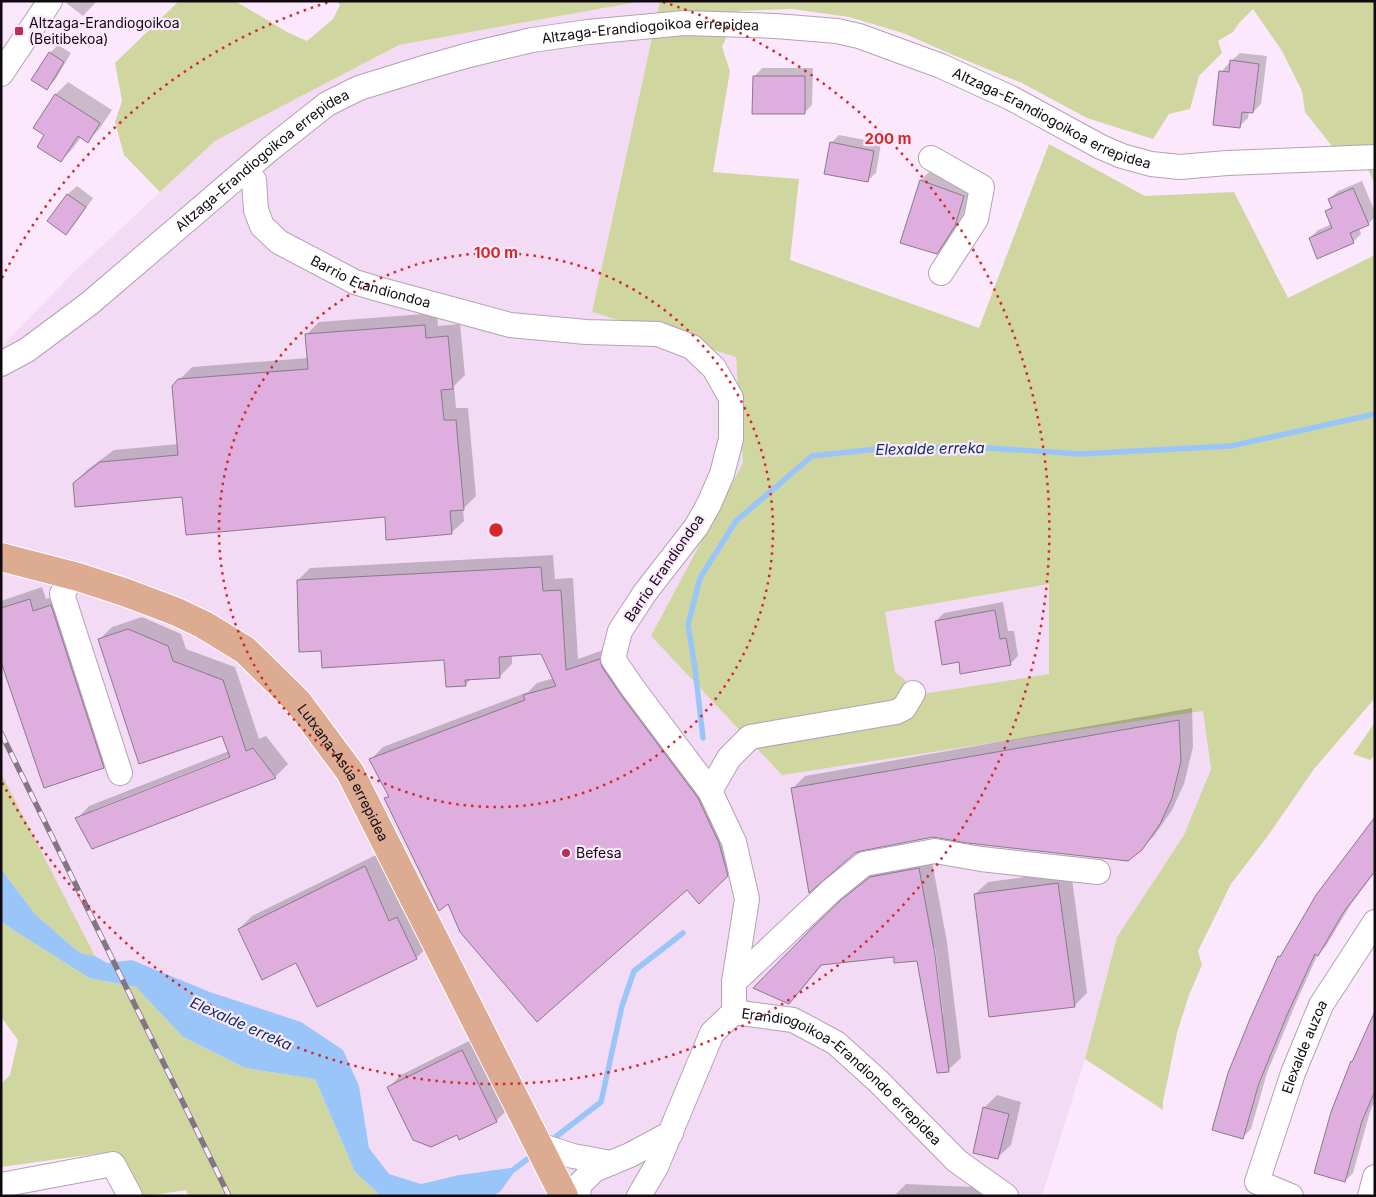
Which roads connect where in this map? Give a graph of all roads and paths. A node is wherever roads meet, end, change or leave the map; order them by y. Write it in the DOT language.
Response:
graph roads {
  1 [pos="50,1"];
  2 [pos="1,74"];
  3 [pos="1375,157"];
  4 [pos="931,158"];
  5 [pos="246,170"];
  6 [pos="941,273"];
  7 [pos="1,364"];
  8 [pos="1,557"];
  9 [pos="74,576"];
  10 [pos="913,693"];
  11 [pos="120,773"];
  12 [pos="710,791"];
  13 [pos="1098,872"];
  14 [pos="1375,922"];
  15 [pos="734,982"];
  16 [pos="734,1012"];
  17 [pos="671,1133"];
  18 [pos="538,1145"];
  19 [pos="611,1163"];
  20 [pos="1375,1177"];
  21 [pos="1,1185"];
  22 [pos="130,1196"];
  23 [pos="564,1196"];
  24 [pos="578,1196"];
  25 [pos="639,1196"];
  26 [pos="1006,1196"];
  27 [pos="1292,1196"];
  28 [pos="1370,1196"];
  1 -- 2 [label="street"];
  3 -- 5 [label="street, Altzaga-Erandiogoikoa errepidea"];
  4 -- 6 [label="street"];
  5 -- 7 [label="street, Altzaga-Erandiogoikoa errepidea"];
  5 -- 12 [label="street, Barrio Erandiondoa"];
  8 -- 9 [label="main road, Lutxana-Asua errepidea"];
  9 -- 11 [label="street"];
  9 -- 18 [label="main road, Lutxana-Asua errepidea"];
  10 -- 12 [label="street"];
  12 -- 15 [label="street, Barrio Erandiondoa"];
  13 -- 15 [label="street"];
  14 -- 27 [label="street, Elexalde auzoa"];
  15 -- 16 [label="street, Barrio Erandiondoa"];
  16 -- 17 [label="street, Erandiogoikoa-Erandiondo errepidea"];
  16 -- 26 [label="street, Erandiogoikoa-Erandiondo errepidea"];
  17 -- 19 [label="street"];
  17 -- 25 [label="street, Erandiogoikoa-Erandiondo errepidea"];
  18 -- 19 [label="street"];
  18 -- 23 [label="main road, Lutxana-Asua errepidea"];
  19 -- 24 [label="street"];
  20 -- 28 [label="street"];
  21 -- 22 [label="street"];
}
